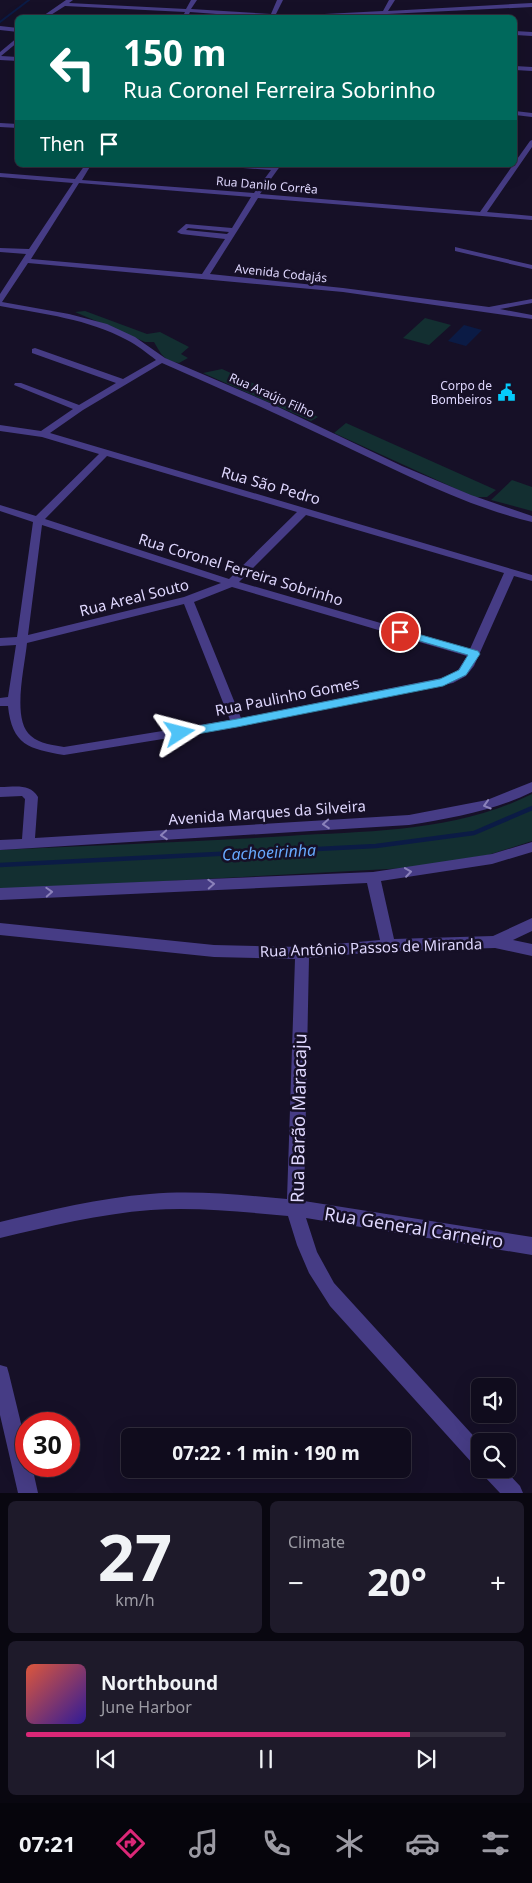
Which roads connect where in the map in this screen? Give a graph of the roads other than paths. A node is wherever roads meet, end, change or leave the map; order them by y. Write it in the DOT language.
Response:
graph roads {
  1 [pos="194,0"];
  2 [pos="280,0"];
  3 [pos="392,0"];
  4 [pos="67,2"];
  5 [pos="532,5"];
  6 [pos="447,7"];
  7 [pos="188,12"];
  8 [pos="47,15"];
  9 [pos="186,15"];
  10 [pos="239,15"];
  11 [pos="274,15"];
  12 [pos="384,15"];
  13 [pos="446,15"];
  14 [pos="0,28"];
  15 [pos="15,30"];
  16 [pos="517,33"];
  17 [pos="532,34"];
  18 [pos="15,42"];
  19 [pos="0,57"];
  20 [pos="15,59"];
  21 [pos="517,68"];
  22 [pos="532,69"];
  23 [pos="517,113"];
  24 [pos="532,115"];
  25 [pos="0,125"];
  26 [pos="15,126"];
  27 [pos="532,142"];
  28 [pos="518,156"];
  29 [pos="532,157"];
  30 [pos="87,167"];
  31 [pos="276,167"];
  32 [pos="511,167"];
  33 [pos="0,175"];
  34 [pos="78,182"];
  35 [pos="256,195"];
  36 [pos="482,214"];
  37 [pos="532,218"];
  38 [pos="233,233"];
  39 [pos="458,249"];
  40 [pos="0,250"];
  41 [pos="33,252"];
  42 [pos="27,261"];
  43 [pos="532,267"];
  44 [pos="204,276"];
  45 [pos="0,300"];
  46 [pos="532,301"];
  47 [pos="0,304"];
  48 [pos="488,309"];
  49 [pos="532,318"];
  50 [pos="35,351"];
  51 [pos="162,360"];
  52 [pos="122,382"];
  53 [pos="18,385"];
  54 [pos="80,408"];
  55 [pos="0,428"];
  56 [pos="43,434"];
  57 [pos="105,453"];
  58 [pos="0,508"];
  59 [pos="305,510"];
  60 [pos="532,519"];
  61 [pos="38,520"];
  62 [pos="510,572"];
  63 [pos="532,578"];
  64 [pos="231,583"];
  65 [pos="188,600"];
  66 [pos="21,641"];
  67 [pos="0,642"];
  68 [pos="474,654"];
  69 [pos="14,701"];
  70 [pos="0,702"];
  71 [pos="237,723"];
  72 [pos="532,787"];
  73 [pos="0,792"];
  74 [pos="28,843"];
  75 [pos="0,846"];
  76 [pos="532,847"];
  77 [pos="374,876"];
  78 [pos="0,894"];
  79 [pos="532,924"];
  80 [pos="0,929"];
  81 [pos="496,942"];
  82 [pos="388,945"];
  83 [pos="532,950"];
  84 [pos="302,953"];
  85 [pos="294,1208"];
  86 [pos="0,1230"];
  87 [pos="532,1246"];
  88 [pos="0,1374"];
  89 [pos="471,1447"];
  90 [pos="499,1478"];
  91 [pos="28,1493"];
  92 [pos="513,1493"];
  1 -- 7 [label="street"];
  2 -- 11 [label="street"];
  3 -- 12 [label="street"];
  4 -- 7 [label="street"];
  4 -- 8 [label="street"];
  5 -- 6 [label="street"];
  6 -- 12 [label="street"];
  6 -- 13 [label="street"];
  7 -- 9 [label="street"];
  7 -- 10 [label="street"];
  14 -- 15 [label="street"];
  16 -- 17 [label="street"];
  18 -- 19 [label="street"];
  19 -- 20 [label="street"];
  21 -- 22 [label="street"];
  23 -- 24 [label="street"];
  25 -- 26 [label="street"];
  27 -- 28 [label="street"];
  28 -- 29 [label="street"];
  30 -- 34 [label="street"];
  31 -- 35 [label="street"];
  32 -- 36 [label="street"];
  33 -- 34 [label="street, Rua Danilo Corrêa"];
  34 -- 35 [label="street, Rua Danilo Corrêa"];
  34 -- 41 [label="street"];
  35 -- 36 [label="street, Rua Danilo Corrêa"];
  35 -- 38 [label="street"];
  36 -- 37 [label="street, Rua Danilo Corrêa"];
  38 -- 38 [label="street"];
  38 -- 44 [label="street"];
  39 -- 43 [label="street"];
  40 -- 41 [label="street"];
  41 -- 42 [label="street"];
  42 -- 44 [label="street, Avenida Codajás"];
  42 -- 45 [label="street"];
  44 -- 48 [label="street, Avenida Codajás"];
  46 -- 48 [label="street"];
  47 -- 51 [label="street, Rua Araújo Filho"];
  48 -- 49 [label="street, Avenida Codajás"];
  50 -- 52 [label="street"];
  51 -- 52 [label="street"];
  51 -- 60 [label="street, Rua Araújo Filho"];
  52 -- 54 [label="street"];
  53 -- 54 [label="street"];
  54 -- 56 [label="street"];
  55 -- 56 [label="street, Rua São Pedro"];
  56 -- 57 [label="street, Rua São Pedro"];
  57 -- 59 [label="street, Rua São Pedro"];
  57 -- 61 [label="street"];
  58 -- 61 [label="street, Rua Coronel Ferreira Sobrinho"];
  59 -- 62 [label="street, Rua São Pedro"];
  59 -- 64 [label="street, Rua Areal Souto"];
  61 -- 64 [label="street, Rua Coronel Ferreira Sobrinho"];
  61 -- 66 [label="street, Rua Paulinho Gomes"];
  62 -- 63 [label="street, Rua São Pedro"];
  62 -- 68 [label="street, Rua Paulinho Gomes"];
  64 -- 65 [label="street, Rua Areal Souto"];
  64 -- 68 [label="street, Rua Coronel Ferreira Sobrinho"];
  65 -- 66 [label="street, Rua Areal Souto"];
  65 -- 71 [label="street"];
  66 -- 67 [label="street, Rua Areal Souto"];
  66 -- 69 [label="street, Rua Paulinho Gomes"];
  68 -- 71 [label="street, Rua Paulinho Gomes"];
  69 -- 70 [label="street"];
  69 -- 71 [label="street, Rua Paulinho Gomes"];
  72 -- 74 [label="street, Avenida Marques da Silveira, one-way"];
  73 -- 74 [label="street"];
  74 -- 75 [label="street, Avenida Marques da Silveira"];
  77 -- 76 [label="street, one-way"];
  78 -- 77 [label="street, one-way"];
  77 -- 82 [label="street"];
  79 -- 81 [label="street"];
  80 -- 84 [label="street, Rua Antônio Passos de Miranda"];
  81 -- 82 [label="street, Rua Antônio Passos de Miranda"];
  81 -- 83 [label="street, Rua Antônio Passos de Miranda"];
  82 -- 84 [label="street, Rua Antônio Passos de Miranda"];
  84 -- 85 [label="street, Rua Barão Maracaju"];
  85 -- 86 [label="street, Rua General Carneiro"];
  85 -- 87 [label="street, Rua General Carneiro"];
  85 -- 89 [label="street, Rua Barão Maracaju"];
  88 -- 91 [label="street"];
  90 -- 92 [label="street"];
}
